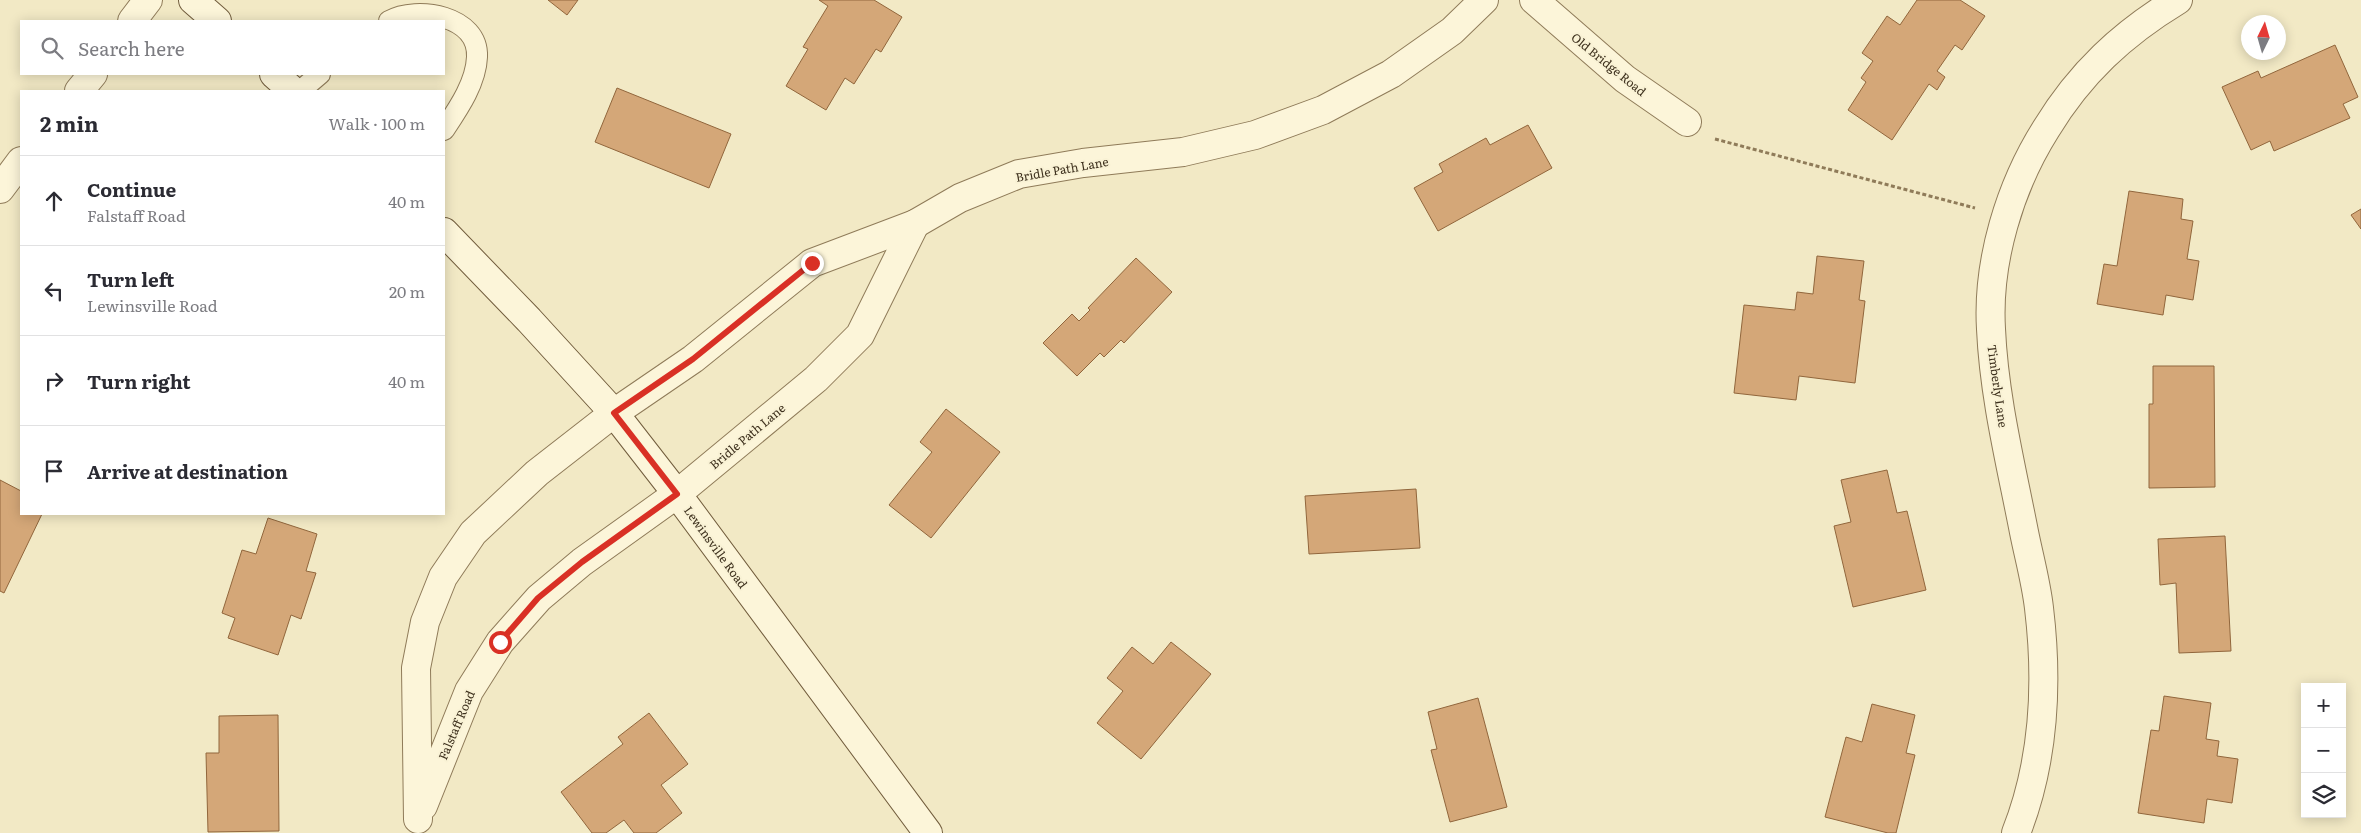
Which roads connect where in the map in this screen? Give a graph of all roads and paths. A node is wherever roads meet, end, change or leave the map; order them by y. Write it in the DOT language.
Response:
graph roads {
  1 [pos="148,0"];
  2 [pos="194,0"];
  3 [pos="1484,0"];
  4 [pos="1534,0"];
  5 [pos="2178,0"];
  6 [pos="133,20"];
  7 [pos="216,20"];
  8 [pos="391,20"];
  9 [pos="92,75"];
  10 [pos="275,75"];
  11 [pos="319,75"];
  12 [pos="80,90"];
  13 [pos="292,90"];
  14 [pos="301,90"];
  15 [pos="1687,122"];
  16 [pos="445,128"];
  17 [pos="1713,138"];
  18 [pos="20,162"];
  19 [pos="0,189"];
  20 [pos="2007,215"];
  21 [pos="915,224"];
  22 [pos="445,233"];
  23 [pos="614,413"];
  24 [pos="677,494"];
  25 [pos="417,826"];
  26 [pos="928,833"];
  27 [pos="2016,833"];
  1 -- 6 [label="street"];
  2 -- 7 [label="street"];
  3 -- 21 [label="street, Bridle Path Lane"];
  4 -- 15 [label="street, Old Bridge Road"];
  5 -- 20 [label="street, Timberly Lane"];
  8 -- 16 [label="lane"];
  9 -- 12 [label="street"];
  10 -- 13 [label="street"];
  11 -- 14 [label="lane"];
  17 -- 20 [label="path"];
  18 -- 19 [label="street"];
  20 -- 27 [label="street, Timberly Lane"];
  21 -- 23 [label="street"];
  21 -- 24 [label="street, Bridle Path Lane"];
  22 -- 23 [label="street, Lewinsville Road"];
  23 -- 24 [label="street, Lewinsville Road"];
  23 -- 25 [label="street"];
  24 -- 25 [label="street, Falstaff Road"];
  24 -- 26 [label="street, Lewinsville Road"];
}
